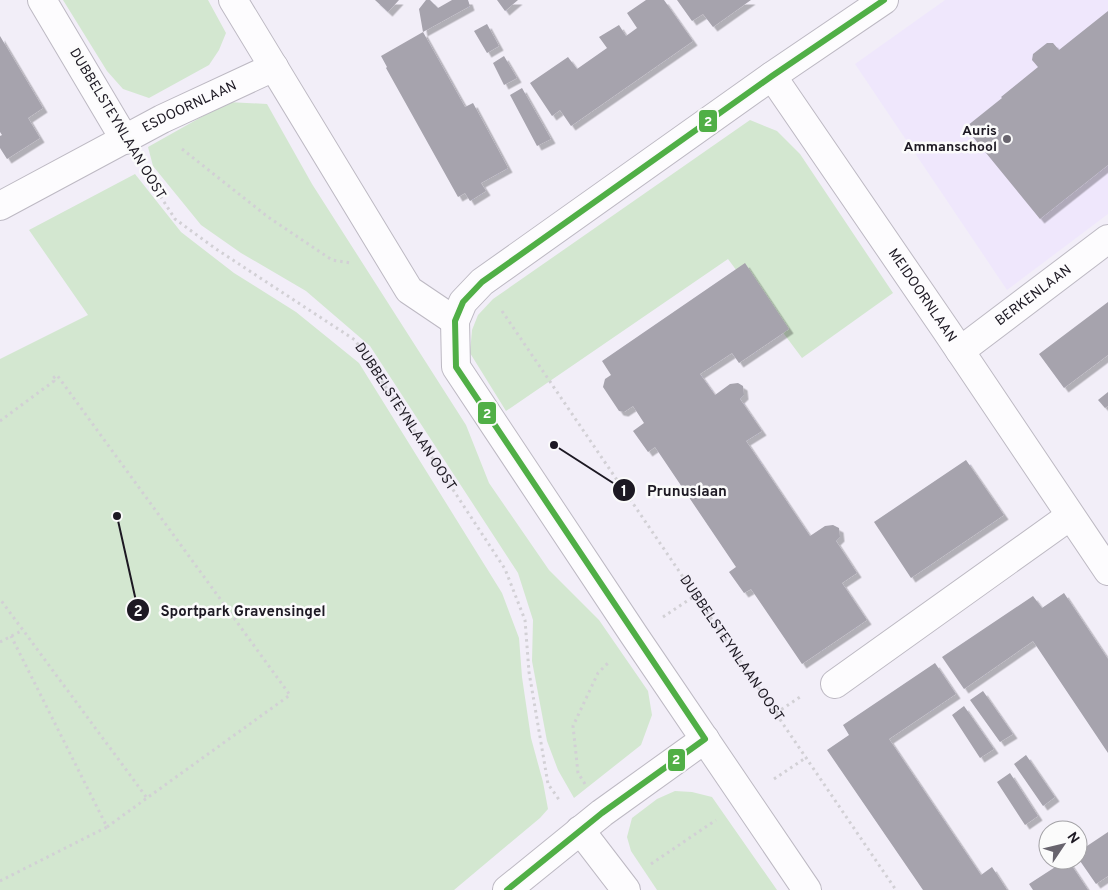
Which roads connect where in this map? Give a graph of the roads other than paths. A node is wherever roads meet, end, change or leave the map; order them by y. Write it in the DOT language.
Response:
graph roads {
  1 [pos="42,0"];
  2 [pos="233,0"];
  3 [pos="866,5"];
  4 [pos="274,68"];
  5 [pos="772,76"];
  6 [pos="125,140"];
  7 [pos="0,206"];
  8 [pos="1108,239"];
  9 [pos="455,321"];
  10 [pos="960,351"];
  11 [pos="1070,516"];
  12 [pos="1108,571"];
  13 [pos="834,684"];
  14 [pos="705,739"];
  15 [pos="580,830"];
  16 [pos="507,890"];
  17 [pos="626,890"];
  18 [pos="807,890"];
  1 -- 6 [label="street, DUBBELSTEYNLAAN OOST"];
  2 -- 4 [label="street"];
  3 -- 5 [label="street"];
  4 -- 6 [label="street, ESDOORNLAAN"];
  4 -- 9 [label="street"];
  5 -- 9 [label="street"];
  5 -- 10 [label="street, MEIDOORNLAAN"];
  6 -- 7 [label="street, ESDOORNLAAN"];
  8 -- 10 [label="street, BERKENLAAN"];
  9 -- 14 [label="street"];
  10 -- 11 [label="street, MEIDOORNLAAN"];
  11 -- 12 [label="street, MEIDOORNLAAN"];
  11 -- 13 [label="street"];
  14 -- 15 [label="street"];
  14 -- 18 [label="street"];
  15 -- 16 [label="street"];
  15 -- 17 [label="street"];
}
